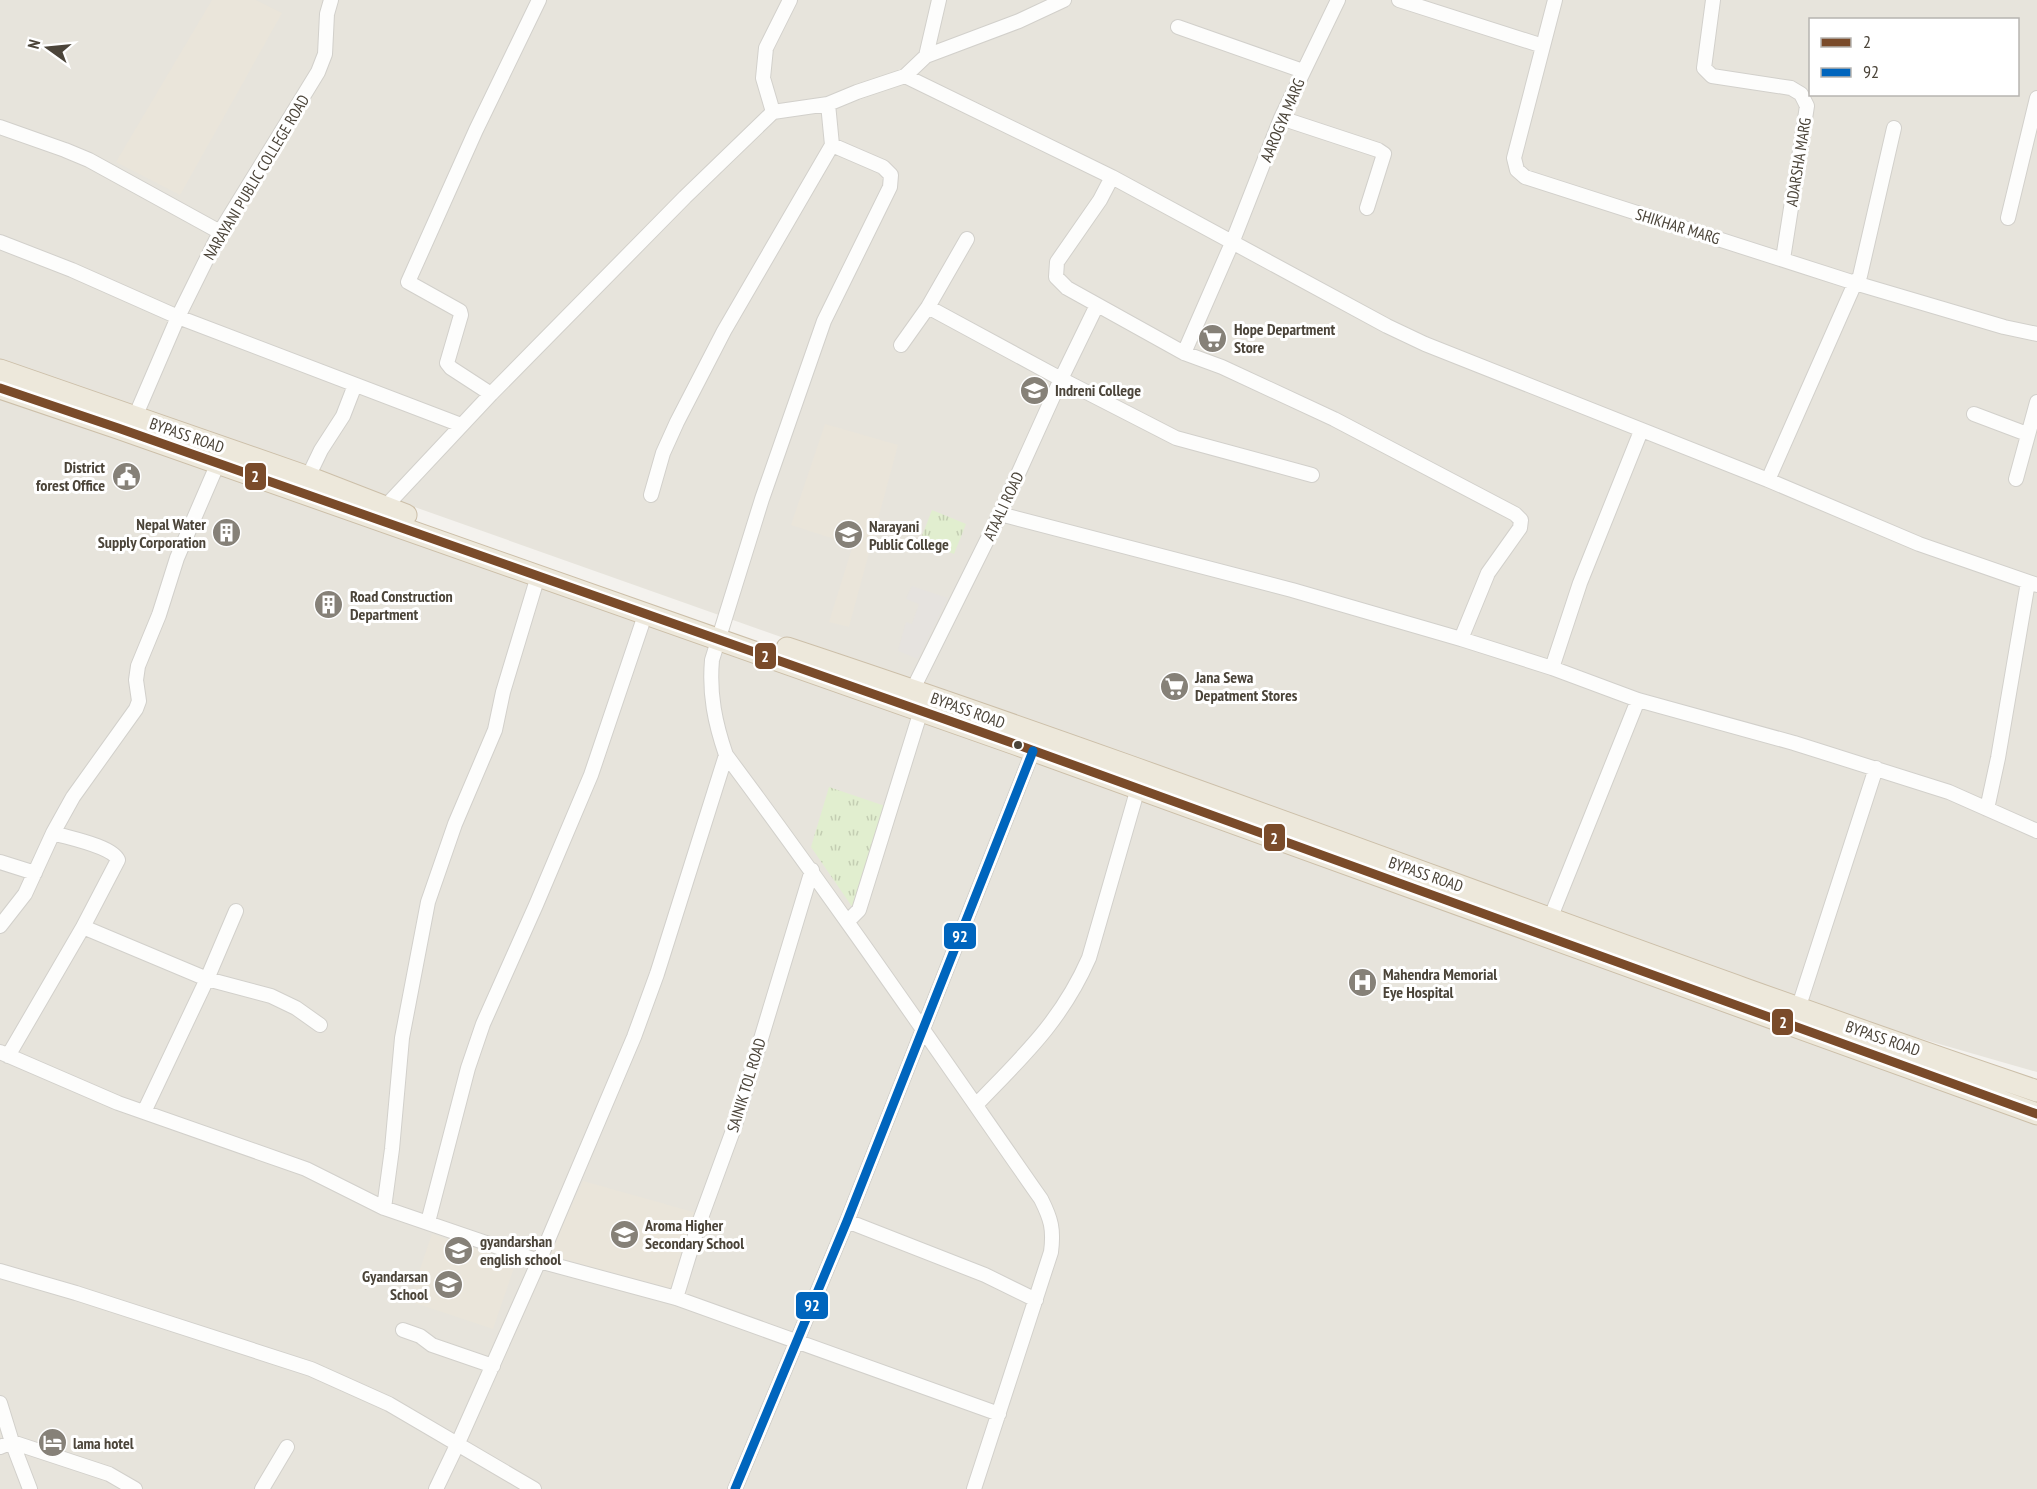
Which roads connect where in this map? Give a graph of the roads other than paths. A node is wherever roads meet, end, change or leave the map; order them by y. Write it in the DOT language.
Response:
graph roads {
  1 [pos="331,0"];
  2 [pos="539,0"];
  3 [pos="790,0"];
  4 [pos="939,0"];
  5 [pos="1064,0"];
  6 [pos="1338,0"];
  7 [pos="1399,0"];
  8 [pos="1555,0"];
  9 [pos="1713,0"];
  10 [pos="1438,6"];
  11 [pos="1178,27"];
  12 [pos="1543,46"];
  13 [pos="926,57"];
  14 [pos="1303,71"];
  15 [pos="905,76"];
  16 [pos="2037,98"];
  17 [pos="828,104"];
  18 [pos="773,112"];
  19 [pos="1281,118"];
  20 [pos="0,128"];
  21 [pos="1894,128"];
  22 [pos="832,145"];
  23 [pos="1112,177"];
  24 [pos="1367,208"];
  25 [pos="2008,218"];
  26 [pos="220,232"];
  27 [pos="967,239"];
  28 [pos="0,242"];
  29 [pos="1232,243"];
  30 [pos="1783,259"];
  31 [pos="1855,284"];
  32 [pos="1097,305"];
  33 [pos="928,308"];
  34 [pos="178,317"];
  35 [pos="2037,334"];
  36 [pos="901,345"];
  37 [pos="1184,352"];
  38 [pos="0,370"];
  39 [pos="1061,379"];
  40 [pos="355,385"];
  41 [pos="0,388"];
  42 [pos="491,394"];
  43 [pos="2037,402"];
  44 [pos="1974,414"];
  45 [pos="135,417"];
  46 [pos="461,425"];
  47 [pos="1641,432"];
  48 [pos="2027,434"];
  49 [pos="218,463"];
  50 [pos="1312,475"];
  51 [pos="308,477"];
  52 [pos="2016,478"];
  53 [pos="1768,480"];
  54 [pos="651,495"];
  55 [pos="386,507"];
  56 [pos="1000,514"];
  57 [pos="538,576"];
  58 [pos="2032,584"];
  59 [pos="645,615"];
  60 [pos="720,633"];
  61 [pos="1461,639"];
  62 [pos="1552,668"];
  63 [pos="916,700"];
  64 [pos="1638,700"];
  65 [pos="1033,751"];
  66 [pos="726,755"];
  67 [pos="1876,768"];
  68 [pos="1138,788"];
  69 [pos="1987,809"];
  70 [pos="2037,831"];
  71 [pos="54,833"];
  72 [pos="1309,841"];
  73 [pos="0,862"];
  74 [pos="812,870"];
  75 [pos="35,873"];
  76 [pos="236,911"];
  77 [pos="848,921"];
  78 [pos="0,926"];
  79 [pos="83,927"];
  80 [pos="1548,927"];
  81 [pos="207,979"];
  82 [pos="1798,1009"];
  83 [pos="320,1025"];
  84 [pos="924,1029"];
  85 [pos="4,1054"];
  86 [pos="2037,1091"];
  87 [pos="976,1106"];
  88 [pos="144,1112"];
  89 [pos="2037,1114"];
  90 [pos="384,1208"];
  91 [pos="847,1221"];
  92 [pos="428,1222"];
  93 [pos="539,1261"];
  94 [pos="0,1271"];
  95 [pos="676,1298"];
  96 [pos="1036,1300"];
  97 [pos="403,1330"];
  98 [pos="798,1342"];
  99 [pos="493,1366"];
  100 [pos="0,1403"];
  101 [pos="999,1414"];
  102 [pos="458,1443"];
  103 [pos="6,1445"];
  104 [pos="287,1447"];
  105 [pos="30,1489"];
  106 [pos="135,1489"];
  107 [pos="262,1489"];
  108 [pos="435,1489"];
  109 [pos="534,1489"];
  110 [pos="735,1489"];
  111 [pos="974,1489"];
  1 -- 26 [label="street, NARAYANI PUBLIC COLLEGE ROAD"];
  2 -- 42 [label="street"];
  3 -- 18 [label="street"];
  4 -- 13 [label="street"];
  5 -- 13 [label="street"];
  6 -- 14 [label="street, AAROGYA MARG"];
  7 -- 10 [label="street"];
  8 -- 12 [label="street, SHIKHAR MARG"];
  9 -- 30 [label="street, ADARSHA MARG"];
  10 -- 12 [label="street"];
  11 -- 14 [label="street"];
  12 -- 30 [label="street, SHIKHAR MARG"];
  13 -- 15 [label="street"];
  14 -- 19 [label="street, AAROGYA MARG"];
  15 -- 17 [label="street"];
  15 -- 23 [label="street"];
  16 -- 25 [label="street"];
  17 -- 18 [label="street"];
  17 -- 22 [label="street"];
  18 -- 42 [label="street"];
  19 -- 24 [label="street"];
  19 -- 29 [label="street, AAROGYA MARG"];
  20 -- 26 [label="street"];
  21 -- 31 [label="street"];
  22 -- 54 [label="street"];
  22 -- 60 [label="street"];
  23 -- 29 [label="street"];
  23 -- 32 [label="street"];
  26 -- 34 [label="street, NARAYANI PUBLIC COLLEGE ROAD"];
  27 -- 33 [label="street"];
  28 -- 34 [label="street"];
  29 -- 37 [label="street, AAROGYA MARG"];
  29 -- 47 [label="street"];
  30 -- 31 [label="street, SHIKHAR MARG"];
  31 -- 35 [label="street, SHIKHAR MARG"];
  31 -- 53 [label="street"];
  32 -- 37 [label="street"];
  32 -- 39 [label="street, ATAALI ROAD"];
  33 -- 36 [label="street"];
  33 -- 39 [label="street"];
  34 -- 40 [label="street"];
  34 -- 45 [label="street, NARAYANI PUBLIC COLLEGE ROAD"];
  37 -- 61 [label="street"];
  38 -- 45 [label="highway, BYPASS ROAD"];
  39 -- 50 [label="street"];
  39 -- 56 [label="street, ATAALI ROAD"];
  40 -- 46 [label="street"];
  40 -- 51 [label="street"];
  41 -- 49 [label="highway, BYPASS ROAD"];
  42 -- 46 [label="street"];
  43 -- 48 [label="street"];
  44 -- 48 [label="street"];
  45 -- 51 [label="highway, BYPASS ROAD"];
  46 -- 55 [label="street"];
  47 -- 53 [label="street"];
  47 -- 62 [label="street"];
  48 -- 52 [label="street"];
  49 -- 57 [label="highway, BYPASS ROAD"];
  49 -- 71 [label="street"];
  51 -- 55 [label="highway, BYPASS ROAD"];
  53 -- 58 [label="street"];
  55 -- 60 [label="highway, BYPASS ROAD"];
  56 -- 61 [label="street"];
  56 -- 63 [label="street, ATAALI ROAD"];
  57 -- 59 [label="highway, BYPASS ROAD"];
  57 -- 90 [label="street"];
  58 -- 69 [label="street"];
  59 -- 60 [label="highway, BYPASS ROAD"];
  59 -- 92 [label="street"];
  60 -- 63 [label="highway, BYPASS ROAD"];
  60 -- 66 [label="street"];
  61 -- 62 [label="street"];
  62 -- 64 [label="street"];
  63 -- 65 [label="highway, BYPASS ROAD"];
  63 -- 72 [label="highway, BYPASS ROAD"];
  63 -- 77 [label="street, ATAALI ROAD"];
  64 -- 67 [label="street"];
  64 -- 80 [label="street"];
  65 -- 68 [label="highway, BYPASS ROAD"];
  65 -- 84 [label="street"];
  66 -- 74 [label="street"];
  66 -- 93 [label="street"];
  67 -- 69 [label="street"];
  67 -- 82 [label="street"];
  68 -- 72 [label="highway, BYPASS ROAD"];
  68 -- 87 [label="street"];
  69 -- 70 [label="street"];
  71 -- 75 [label="street"];
  71 -- 79 [label="street"];
  72 -- 80 [label="highway, BYPASS ROAD"];
  73 -- 75 [label="street"];
  74 -- 77 [label="street"];
  74 -- 95 [label="street, SAINIK TOL ROAD"];
  75 -- 78 [label="street"];
  76 -- 81 [label="street"];
  77 -- 84 [label="street"];
  79 -- 81 [label="street"];
  79 -- 85 [label="street"];
  80 -- 82 [label="highway, BYPASS ROAD"];
  80 -- 89 [label="highway, BYPASS ROAD"];
  81 -- 83 [label="street"];
  81 -- 88 [label="street"];
  82 -- 86 [label="highway, BYPASS ROAD"];
  84 -- 87 [label="street"];
  84 -- 91 [label="street"];
  85 -- 88 [label="street"];
  87 -- 96 [label="street"];
  88 -- 90 [label="street"];
  90 -- 92 [label="street"];
  91 -- 96 [label="street"];
  91 -- 98 [label="street"];
  92 -- 93 [label="street"];
  93 -- 95 [label="street"];
  93 -- 99 [label="street"];
  94 -- 102 [label="street"];
  95 -- 98 [label="street"];
  96 -- 101 [label="street"];
  97 -- 99 [label="street"];
  98 -- 101 [label="street"];
  98 -- 110 [label="street"];
  99 -- 102 [label="street"];
  100 -- 103 [label="street"];
  101 -- 111 [label="street"];
  102 -- 108 [label="street"];
  102 -- 109 [label="street"];
  103 -- 105 [label="street"];
  103 -- 106 [label="street"];
  104 -- 107 [label="street"];
}
